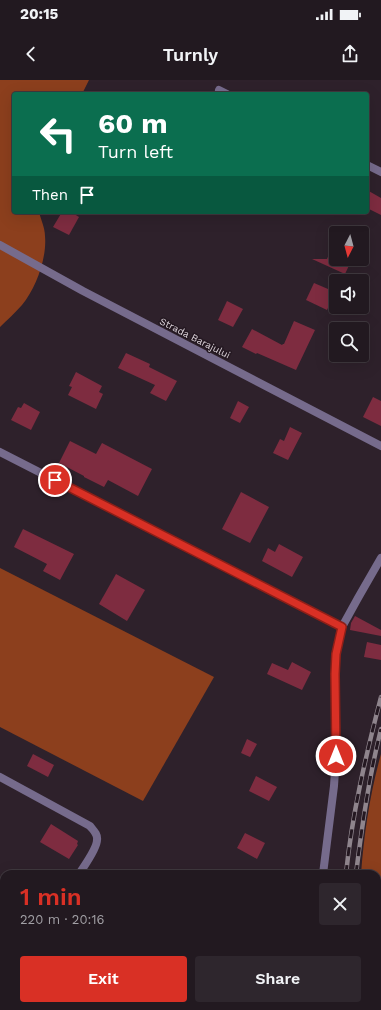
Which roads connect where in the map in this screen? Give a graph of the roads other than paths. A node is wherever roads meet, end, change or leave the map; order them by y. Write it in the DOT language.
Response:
graph roads {
  1 [pos="219,90"];
  2 [pos="223,92"];
  3 [pos="369,166"];
  4 [pos="381,172"];
  5 [pos="0,246"];
  6 [pos="381,446"];
  7 [pos="0,452"];
  8 [pos="381,558"];
  9 [pos="342,627"];
  10 [pos="0,777"];
  11 [pos="82,870"];
  12 [pos="324,870"];
  1 -- 2 [label="street"];
  3 -- 4 [label="street"];
  5 -- 6 [label="street, Strada Barajului"];
  7 -- 9 [label="street"];
  8 -- 9 [label="street"];
  9 -- 12 [label="street"];
  10 -- 11 [label="street"];
}
